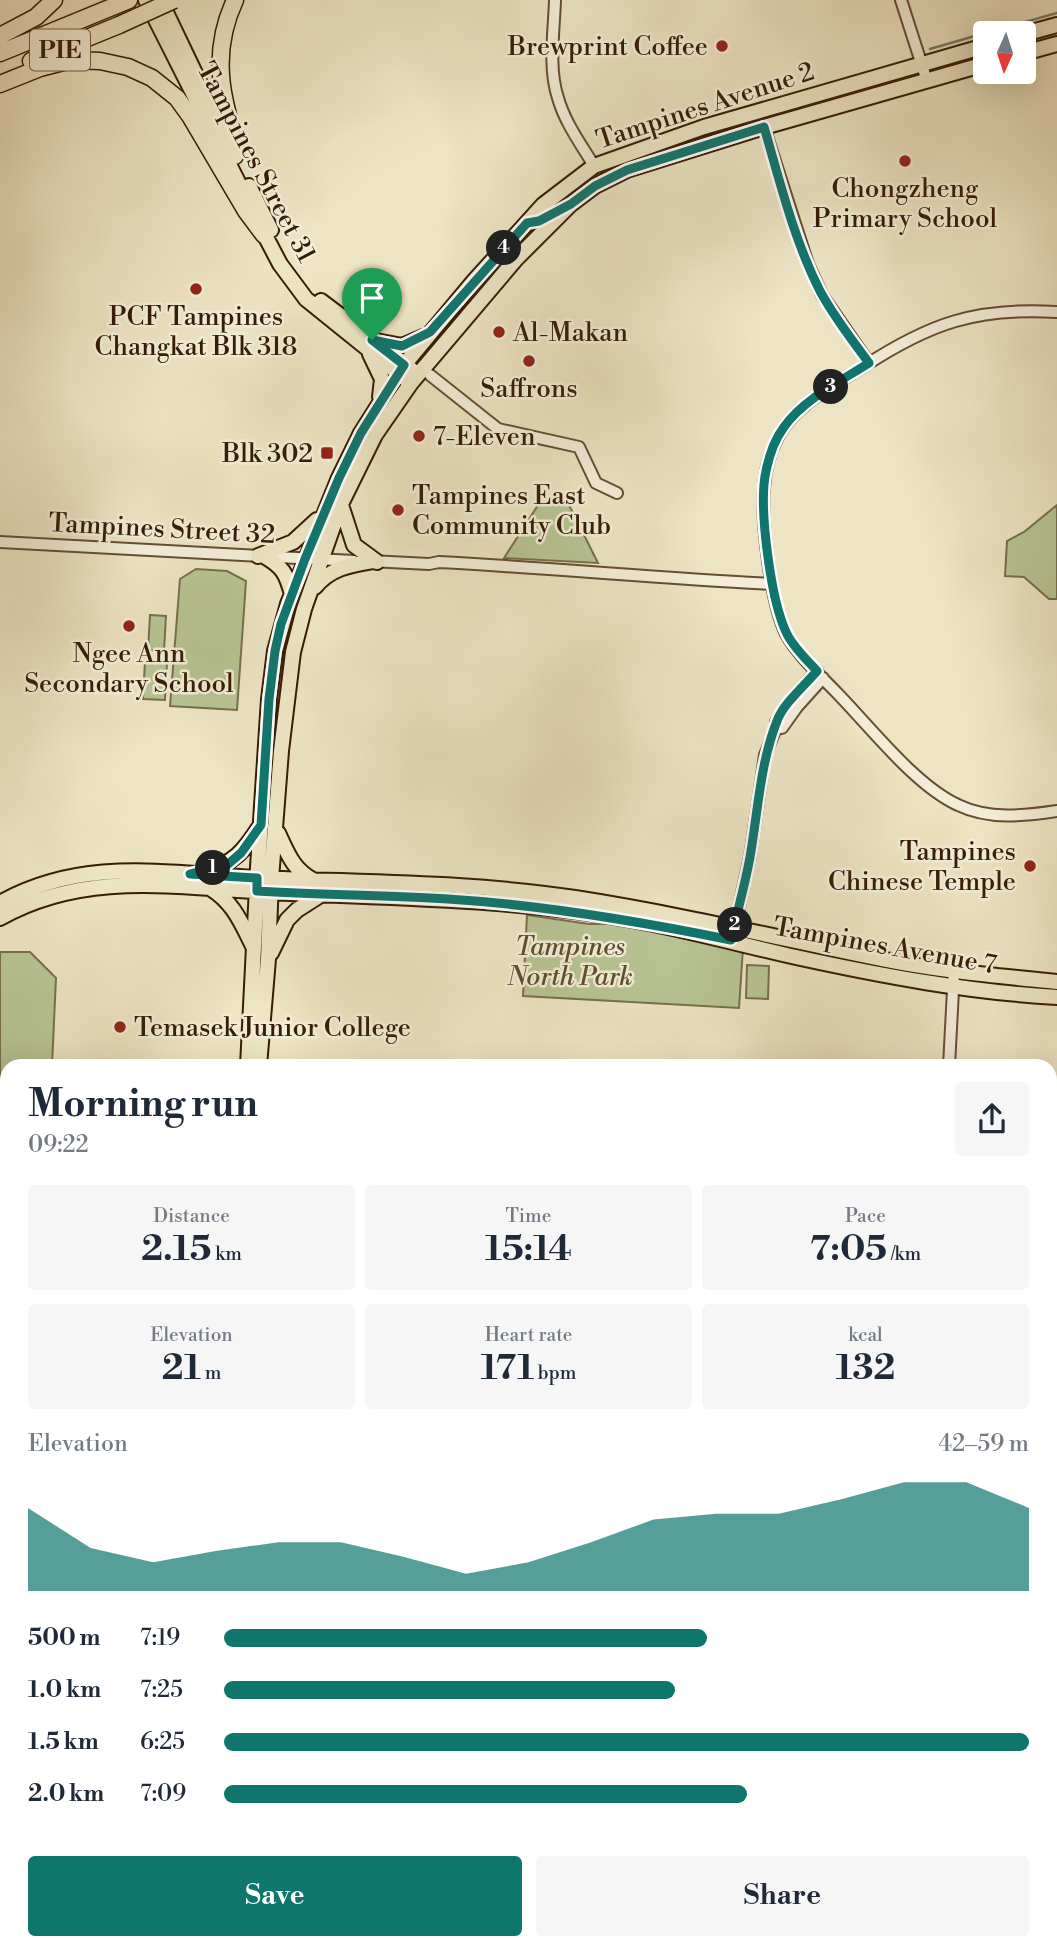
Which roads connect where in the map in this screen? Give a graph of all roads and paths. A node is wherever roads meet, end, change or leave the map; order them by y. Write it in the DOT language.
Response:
graph roads {
  1 [pos="54,0"];
  2 [pos="146,0"];
  3 [pos="160,0"];
  4 [pos="174,0"];
  5 [pos="235,0"];
  6 [pos="555,0"];
  7 [pos="901,0"];
  8 [pos="122,3"];
  9 [pos="1057,25"];
  10 [pos="61,28"];
  11 [pos="1036,31"];
  12 [pos="0,36"];
  13 [pos="1057,44"];
  14 [pos="0,46"];
  15 [pos="973,49"];
  16 [pos="1036,49"];
  17 [pos="0,53"];
  18 [pos="921,64"];
  19 [pos="973,68"];
  20 [pos="0,73"];
  21 [pos="927,81"];
  22 [pos="0,84"];
  23 [pos="764,127"];
  24 [pos="235,156"];
  25 [pos="594,166"];
  26 [pos="571,204"];
  27 [pos="527,223"];
  28 [pos="264,235"];
  29 [pos="1057,312"];
  30 [pos="430,332"];
  31 [pos="370,345"];
  32 [pos="869,363"];
  33 [pos="401,369"];
  34 [pos="419,377"];
  35 [pos="379,403"];
  36 [pos="617,493"];
  37 [pos="341,504"];
  38 [pos="325,511"];
  39 [pos="0,542"];
  40 [pos="261,556"];
  41 [pos="305,559"];
  42 [pos="321,560"];
  43 [pos="375,561"];
  44 [pos="772,584"];
  45 [pos="310,593"];
  46 [pos="292,594"];
  47 [pos="820,675"];
  48 [pos="1057,811"];
  49 [pos="261,825"];
  50 [pos="276,829"];
  51 [pos="190,874"];
  52 [pos="264,885"];
  53 [pos="209,887"];
  54 [pos="320,887"];
  55 [pos="0,903"];
  56 [pos="0,918"];
  57 [pos="733,934"];
  58 [pos="255,950"];
  59 [pos="268,959"];
  60 [pos="954,971"];
  61 [pos="1057,982"];
  62 [pos="952,986"];
  63 [pos="1057,997"];
  64 [pos="248,1059"];
  65 [pos="260,1059"];
  66 [pos="949,1059"];
  1 -- 12 [label="highway"];
  2 -- 28 [label="main road, Tampines Street 31"];
  3 -- 24 [label="main road, Tampines Street 31"];
  4 -- 20 [label="highway, PIE, bridge"];
  5 -- 24 [label="highway"];
  6 -- 25 [label="street"];
  7 -- 18 [label="street"];
  8 -- 10 [label="highway, PIE"];
  9 -- 11 [label="main road"];
  10 -- 14 [label="highway"];
  10 -- 17 [label="highway, PIE"];
  13 -- 16 [label="main road"];
  15 -- 18 [label="main road, Tampines Avenue 2"];
  18 -- 21 [label="street"];
  18 -- 25 [label="main road, Tampines Avenue 2"];
  19 -- 21 [label="main road, Tampines Avenue 2"];
  21 -- 23 [label="main road, Tampines Avenue 2"];
  22 -- 28 [label="highway"];
  23 -- 26 [label="main road, Tampines Avenue 2"];
  23 -- 32 [label="street"];
  24 -- 31 [label="main road, Tampines Street 31"];
  25 -- 27 [label="main road, Tampines Avenue 2"];
  26 -- 27 [label="main road"];
  26 -- 34 [label="main road, Tampines Avenue 2"];
  27 -- 30 [label="main road, Tampines Avenue 2"];
  28 -- 31 [label="main road, Tampines Street 31"];
  29 -- 32 [label="street"];
  30 -- 31 [label="main road"];
  30 -- 33 [label="main road, Tampines Avenue 2"];
  31 -- 33 [label="main road, Tampines Street 31"];
  31 -- 35 [label="main road"];
  32 -- 44 [label="street"];
  33 -- 34 [label="main road, Tampines Street 31"];
  33 -- 35 [label="main road, Tampines Avenue 2"];
  34 -- 36 [label="street"];
  34 -- 37 [label="main road, Tampines Avenue 2"];
  35 -- 38 [label="main road, Tampines Avenue 2"];
  37 -- 42 [label="main road, Tampines Avenue 2"];
  37 -- 43 [label="main road"];
  38 -- 40 [label="main road"];
  38 -- 41 [label="main road, Tampines Avenue 2"];
  39 -- 40 [label="street, Tampines Street 32"];
  40 -- 41 [label="street, Tampines Street 32"];
  40 -- 46 [label="main road"];
  41 -- 42 [label="street, Tampines Street 32"];
  41 -- 46 [label="main road, Tampines Avenue 2"];
  42 -- 43 [label="street, Tampines Street 32"];
  42 -- 45 [label="main road, Tampines Avenue 2"];
  43 -- 44 [label="street, Tampines Street 32"];
  43 -- 45 [label="main road"];
  44 -- 47 [label="street"];
  45 -- 50 [label="main road, Tampines Avenue 2"];
  46 -- 49 [label="main road, Tampines Avenue 2"];
  47 -- 48 [label="street"];
  47 -- 57 [label="street"];
  49 -- 51 [label="main road"];
  49 -- 52 [label="main road, Tampines Avenue 2"];
  50 -- 52 [label="main road, Tampines Avenue 2"];
  50 -- 54 [label="main road"];
  51 -- 52 [label="main road, Tampines Avenue 7"];
  51 -- 55 [label="main road, Tampines Avenue 7"];
  52 -- 53 [label="main road, Tampines Avenue 7"];
  52 -- 54 [label="main road, Tampines Avenue 7"];
  52 -- 58 [label="main road"];
  52 -- 59 [label="main road"];
  53 -- 56 [label="main road, Tampines Avenue 7"];
  53 -- 58 [label="main road"];
  54 -- 57 [label="main road, Tampines Avenue 7"];
  54 -- 59 [label="main road"];
  57 -- 60 [label="main road, Tampines Avenue 7"];
  57 -- 62 [label="main road, Tampines Avenue 7"];
  58 -- 64 [label="main road"];
  59 -- 65 [label="main road"];
  60 -- 61 [label="main road, Tampines Avenue 7"];
  60 -- 62 [label="street"];
  62 -- 63 [label="main road, Tampines Avenue 7"];
  62 -- 66 [label="street"];
}
